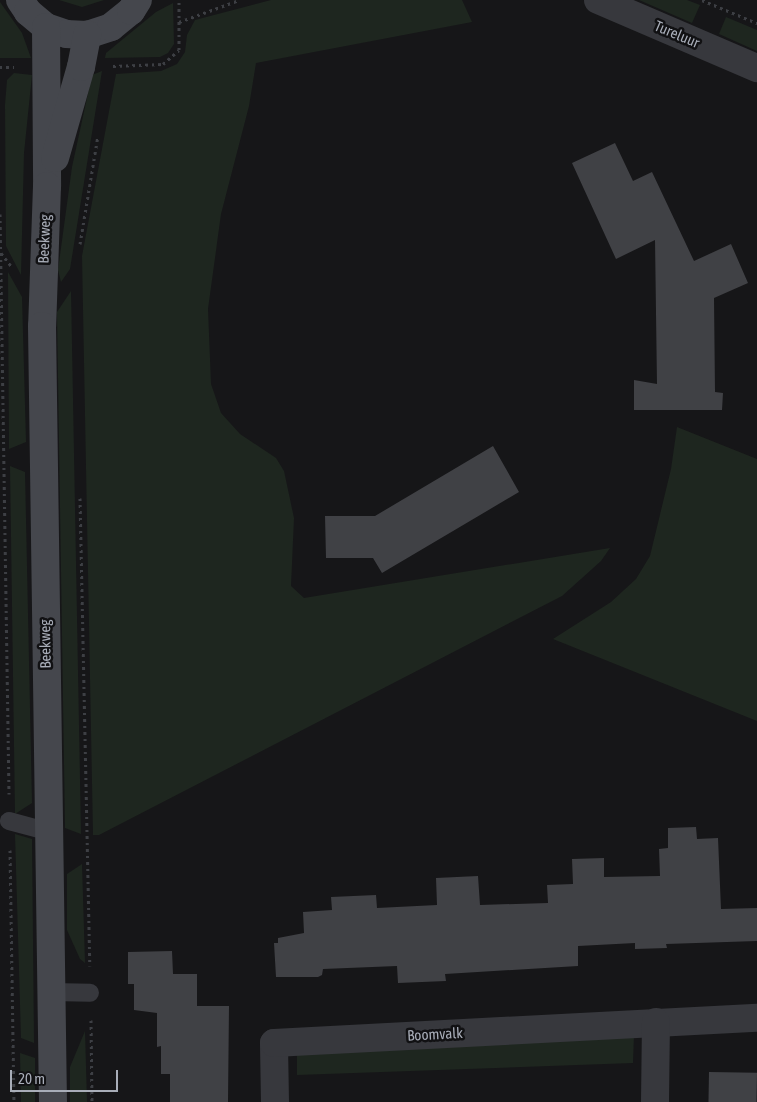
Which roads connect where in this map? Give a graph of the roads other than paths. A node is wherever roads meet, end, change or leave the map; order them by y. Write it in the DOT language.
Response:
graph roads {
  1 [pos="20,0"];
  2 [pos="138,0"];
  3 [pos="598,0"];
  4 [pos="46,27"];
  5 [pos="87,35"];
  6 [pos="757,68"];
  7 [pos="47,186"];
  8 [pos="9,821"];
  9 [pos="47,831"];
  10 [pos="50,992"];
  11 [pos="90,993"];
  12 [pos="757,1018"];
  13 [pos="656,1022"];
  14 [pos="53,1102"];
  15 [pos="275,1102"];
  16 [pos="654,1102"];
  1 -- 4 [label="main road"];
  2 -- 5 [label="main road"];
  3 -- 6 [label="street, Tureluur"];
  4 -- 5 [label="main road"];
  4 -- 7 [label="main road, Beekweg"];
  5 -- 7 [label="main road, Beekweg"];
  7 -- 9 [label="main road, Beekweg"];
  8 -- 9 [label="lane"];
  9 -- 10 [label="main road, Beekweg"];
  10 -- 11 [label="lane"];
  10 -- 14 [label="main road, Beekweg"];
  12 -- 13 [label="street, Boomvalk"];
  13 -- 15 [label="street, Boomvalk"];
  13 -- 16 [label="street"];
}
